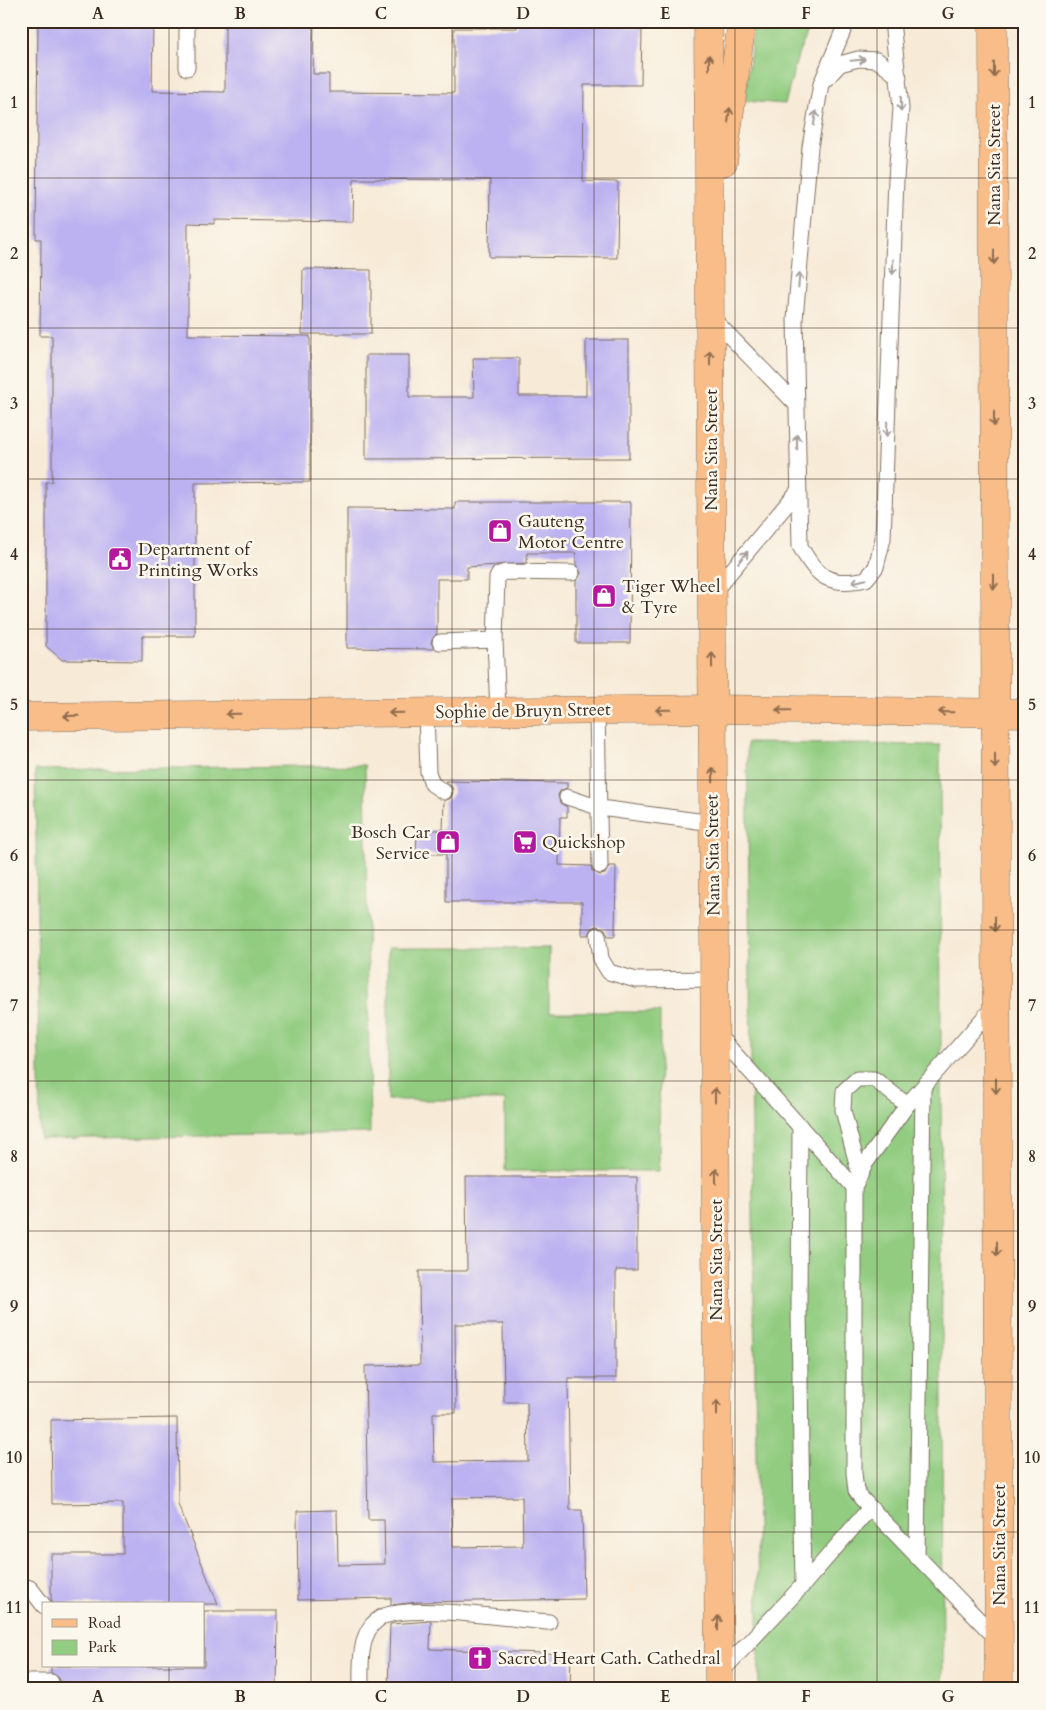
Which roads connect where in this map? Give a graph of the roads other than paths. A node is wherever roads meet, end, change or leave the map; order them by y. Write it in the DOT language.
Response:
graph roads {
  1 [pos="187,21"];
  2 [pos="708,21"];
  3 [pos="742,21"];
  4 [pos="847,21"];
  5 [pos="892,21"];
  6 [pos="994,21"];
  7 [pos="187,68"];
  8 [pos="899,77"];
  9 [pos="820,84"];
  10 [pos="710,250"];
  11 [pos="710,316"];
  12 [pos="796,404"];
  13 [pos="798,491"];
  14 [pos="572,574"];
  15 [pos="712,594"];
  16 [pos="495,640"];
  17 [pos="440,642"];
  18 [pos="712,709"];
  19 [pos="597,710"];
  20 [pos="426,712"];
  21 [pos="498,712"];
  22 [pos="994,713"];
  23 [pos="1025,713"];
  24 [pos="21,717"];
  25 [pos="444,792"];
  26 [pos="567,797"];
  27 [pos="600,808"];
  28 [pos="713,823"];
  29 [pos="600,866"];
  30 [pos="598,936"];
  31 [pos="715,978"];
  32 [pos="996,1004"];
  33 [pos="715,1032"];
  34 [pos="923,1088"];
  35 [pos="907,1105"];
  36 [pos="800,1126"];
  37 [pos="857,1182"];
  38 [pos="870,1508"];
  39 [pos="917,1557"];
  40 [pos="21,1585"];
  41 [pos="804,1585"];
  42 [pos="42,1603"];
  43 [pos="548,1622"];
  44 [pos="999,1642"];
  45 [pos="21,1682"];
  46 [pos="50,1682"];
  47 [pos="719,1682"];
  48 [pos="361,1689"];
  49 [pos="1000,1689"];
  1 -- 7 [label="lane"];
  10 -- 2 [label="main road, Nana Sita Street, one-way"];
  10 -- 3 [label="main road, one-way"];
  4 -- 9 [label="lane"];
  5 -- 8 [label="lane"];
  6 -- 22 [label="main road, Nana Sita Street, one-way"];
  9 -- 8 [label="lane, one-way"];
  8 -- 13 [label="lane, one-way"];
  12 -- 9 [label="lane, one-way"];
  10 -- 11 [label="main road, Nana Sita Street"];
  11 -- 12 [label="lane"];
  15 -- 11 [label="main road, Nana Sita Street, one-way"];
  13 -- 12 [label="lane, one-way"];
  15 -- 13 [label="lane, one-way"];
  14 -- 16 [label="lane"];
  18 -- 15 [label="main road, Nana Sita Street, one-way"];
  16 -- 17 [label="lane"];
  16 -- 21 [label="lane"];
  18 -- 19 [label="main road, Sophie de Bruyn Street, one-way"];
  22 -- 18 [label="main road, Sophie de Bruyn Street, one-way"];
  28 -- 18 [label="main road, Nana Sita Street, one-way"];
  19 -- 21 [label="main road, Sophie de Bruyn Street"];
  19 -- 27 [label="lane"];
  20 -- 21 [label="main road, Sophie de Bruyn Street"];
  20 -- 24 [label="main road, Sophie de Bruyn Street, one-way"];
  20 -- 25 [label="lane"];
  22 -- 23 [label="main road, Sophie de Bruyn Street"];
  22 -- 32 [label="main road, Nana Sita Street, one-way"];
  26 -- 27 [label="lane"];
  27 -- 28 [label="lane"];
  27 -- 29 [label="lane"];
  28 -- 31 [label="main road, Nana Sita Street"];
  30 -- 31 [label="lane"];
  31 -- 33 [label="main road, Nana Sita Street"];
  32 -- 34 [label="lane"];
  32 -- 44 [label="main road, Nana Sita Street, one-way"];
  33 -- 36 [label="lane"];
  47 -- 33 [label="main road, Nana Sita Street, one-way"];
  34 -- 35 [label="lane"];
  34 -- 39 [label="lane"];
  35 -- 37 [label="lane"];
  35 -- 37 [label="lane"];
  36 -- 37 [label="lane"];
  36 -- 41 [label="lane"];
  37 -- 38 [label="lane"];
  38 -- 39 [label="lane"];
  38 -- 41 [label="lane"];
  39 -- 44 [label="lane"];
  40 -- 42 [label="lane"];
  41 -- 47 [label="lane"];
  43 -- 48 [label="lane"];
  44 -- 49 [label="main road, Nana Sita Street"];
  45 -- 46 [label="lane"];
}
